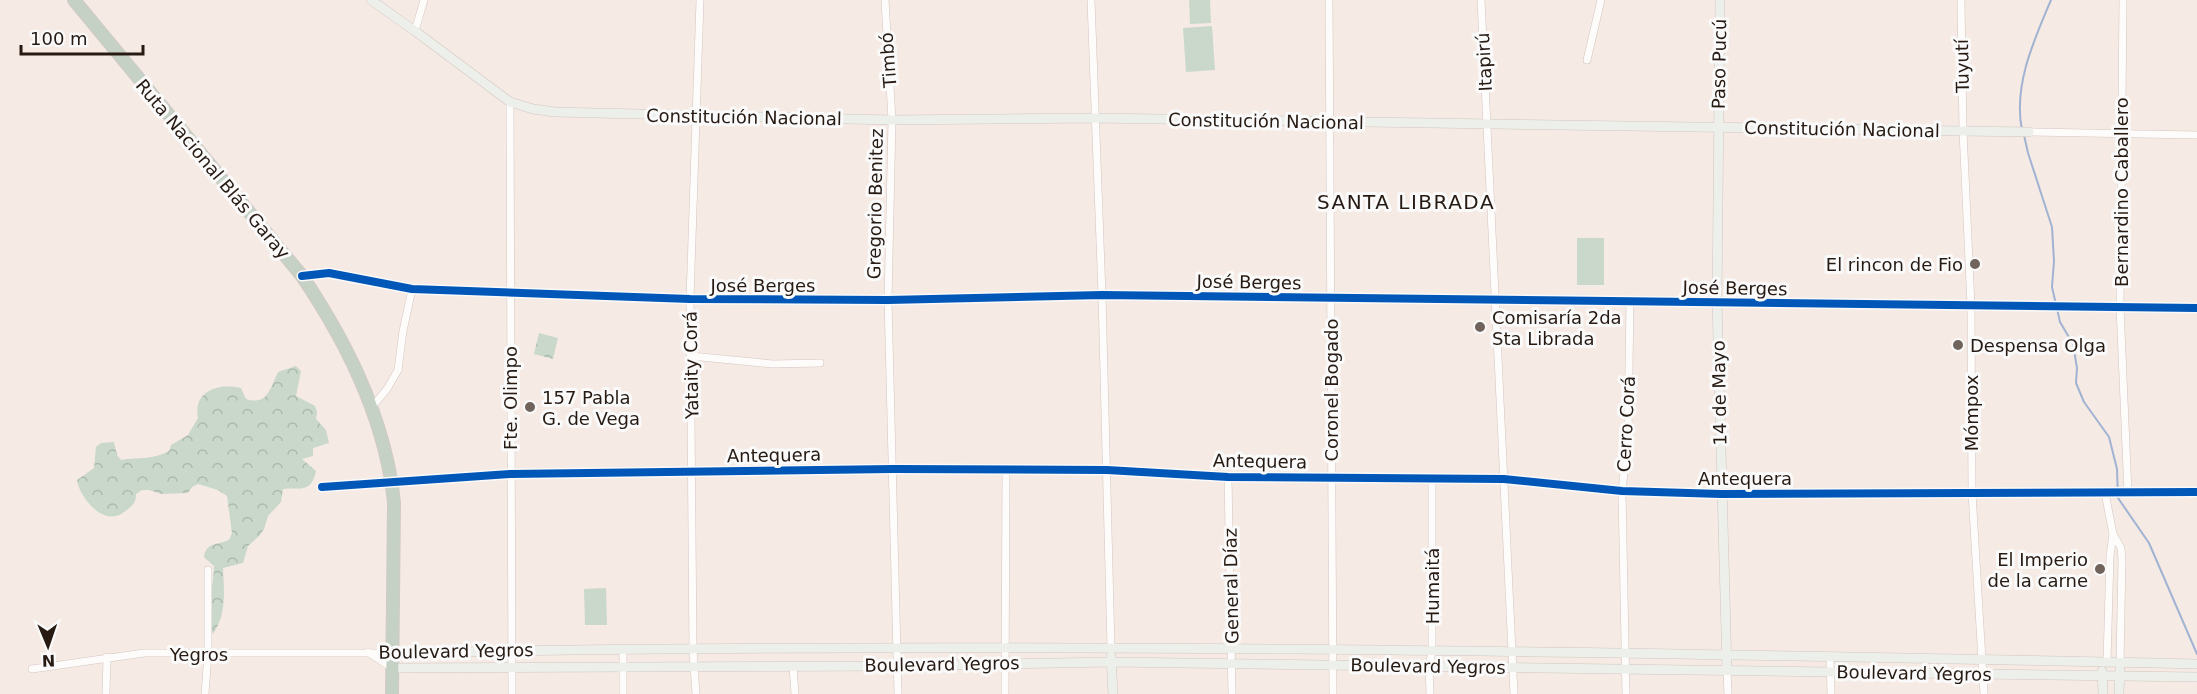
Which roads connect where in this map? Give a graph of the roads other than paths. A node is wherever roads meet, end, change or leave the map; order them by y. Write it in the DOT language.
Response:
graph roads {
  1 [pos="74,0"];
  2 [pos="371,0"];
  3 [pos="424,0"];
  4 [pos="700,0"];
  5 [pos="885,0"];
  6 [pos="1091,0"];
  7 [pos="1329,0"];
  8 [pos="1481,0"];
  9 [pos="1601,0"];
  10 [pos="1720,0"];
  11 [pos="1961,0"];
  12 [pos="2123,0"];
  13 [pos="415,31"];
  14 [pos="1587,60"];
  15 [pos="510,102"];
  16 [pos="696,115"];
  17 [pos="1095,118"];
  18 [pos="892,120"];
  19 [pos="1329,122"];
  20 [pos="1487,124"];
  21 [pos="1719,128"];
  22 [pos="1963,131"];
  23 [pos="2029,132"];
  24 [pos="2121,134"];
  25 [pos="2197,135"];
  26 [pos="302,276"];
  27 [pos="412,289"];
  28 [pos="510,294"];
  29 [pos="1102,295"];
  30 [pos="1331,298"];
  31 [pos="690,299"];
  32 [pos="888,300"];
  33 [pos="1495,300"];
  34 [pos="1630,302"];
  35 [pos="1717,302"];
  36 [pos="1971,305"];
  37 [pos="2120,307"];
  38 [pos="2197,308"];
  39 [pos="691,356"];
  40 [pos="820,363"];
  41 [pos="372,407"];
  42 [pos="892,469"];
  43 [pos="1006,470"];
  44 [pos="1107,470"];
  45 [pos="692,471"];
  46 [pos="510,474"];
  47 [pos="1228,477"];
  48 [pos="1332,477"];
  49 [pos="1432,478"];
  50 [pos="1503,479"];
  51 [pos="392,481"];
  52 [pos="322,487"];
  53 [pos="1622,490"];
  54 [pos="2197,492"];
  55 [pos="1972,493"];
  56 [pos="2105,493"];
  57 [pos="2128,493"];
  58 [pos="1721,494"];
  59 [pos="2113,534"];
  60 [pos="208,570"];
  61 [pos="1111,648"];
  62 [pos="897,649"];
  63 [pos="1004,649"];
  64 [pos="623,650"];
  65 [pos="693,650"];
  66 [pos="1232,650"];
  67 [pos="513,651"];
  68 [pos="1332,651"];
  69 [pos="368,652"];
  70 [pos="1432,652"];
  71 [pos="394,653"];
  72 [pos="1512,653"];
  73 [pos="208,654"];
  74 [pos="1625,654"];
  75 [pos="1726,656"];
  76 [pos="107,657"];
  77 [pos="1830,657"];
  78 [pos="1983,660"];
  79 [pos="1111,662"];
  80 [pos="2105,662"];
  81 [pos="1004,663"];
  82 [pos="1232,663"];
  83 [pos="2120,663"];
  84 [pos="2196,664"];
  85 [pos="1333,665"];
  86 [pos="512,666"];
  87 [pos="622,666"];
  88 [pos="695,666"];
  89 [pos="793,666"];
  90 [pos="897,666"];
  91 [pos="1429,666"];
  92 [pos="1513,667"];
  93 [pos="392,668"];
  94 [pos="32,669"];
  95 [pos="1626,669"];
  96 [pos="1727,670"];
  97 [pos="1830,672"];
  98 [pos="1984,674"];
  99 [pos="2102,675"];
  100 [pos="2119,675"];
  101 [pos="2197,677"];
  102 [pos="105,694"];
  103 [pos="205,694"];
  104 [pos="392,694"];
  105 [pos="512,694"];
  106 [pos="623,694"];
  107 [pos="696,694"];
  108 [pos="795,694"];
  109 [pos="898,694"];
  110 [pos="1005,694"];
  111 [pos="1113,694"];
  112 [pos="1232,694"];
  113 [pos="1333,694"];
  114 [pos="1430,694"];
  115 [pos="1514,694"];
  116 [pos="1626,694"];
  117 [pos="1728,694"];
  118 [pos="1831,694"];
  119 [pos="1984,694"];
  120 [pos="2103,694"];
  121 [pos="2120,694"];
  1 -- 26 [label="highway, Ruta Nacional Blás Garay"];
  2 -- 13 [label="main road, Constitución Nacional"];
  3 -- 13 [label="street"];
  4 -- 16 [label="street, Yataity Corá"];
  5 -- 18 [label="street, Timbó"];
  6 -- 17 [label="street"];
  7 -- 19 [label="street, Coronel Bogado"];
  8 -- 20 [label="street, Itapirú"];
  9 -- 14 [label="street"];
  10 -- 21 [label="main road, Paso Pucú"];
  11 -- 22 [label="street, Tuyutí"];
  12 -- 24 [label="street, Bernardino Caballero"];
  13 -- 15 [label="main road, Constitución Nacional"];
  15 -- 16 [label="main road, Constitución Nacional"];
  15 -- 28 [label="street, Fte. Olimpo"];
  16 -- 18 [label="main road, Constitución Nacional"];
  16 -- 31 [label="street, Yataity Corá"];
  17 -- 18 [label="main road, Constitución Nacional"];
  17 -- 19 [label="main road, Constitución Nacional"];
  17 -- 29 [label="street"];
  18 -- 32 [label="street, Gregorio Benitez"];
  19 -- 20 [label="main road, Constitución Nacional"];
  19 -- 30 [label="street, Coronel Bogado"];
  20 -- 21 [label="main road, Constitución Nacional"];
  20 -- 33 [label="street, Itapirú"];
  21 -- 22 [label="main road, Constitución Nacional"];
  21 -- 35 [label="main road, 14 de Mayo"];
  22 -- 23 [label="main road, Constitución Nacional"];
  22 -- 36 [label="street, Mómpox"];
  23 -- 24 [label="street, Constitución Nacional"];
  24 -- 25 [label="street, Constitución Nacional"];
  24 -- 37 [label="street, Bernardino Caballero"];
  26 -- 27 [label="street, José Berges"];
  26 -- 41 [label="highway, Ruta Nacional Blás Garay"];
  27 -- 28 [label="street, José Berges"];
  27 -- 41 [label="street"];
  28 -- 31 [label="street, José Berges"];
  28 -- 46 [label="street, Fte. Olimpo"];
  29 -- 30 [label="street, José Berges"];
  29 -- 32 [label="street, José Berges"];
  29 -- 44 [label="street"];
  30 -- 33 [label="street, José Berges"];
  30 -- 48 [label="street, Coronel Bogado"];
  31 -- 32 [label="street, José Berges"];
  31 -- 39 [label="street, Yataity Corá"];
  32 -- 42 [label="street, Gregorio Benitez"];
  33 -- 34 [label="street, José Berges"];
  33 -- 50 [label="street, Itapirú"];
  34 -- 35 [label="street, José Berges"];
  34 -- 53 [label="street, Cerro Corá"];
  35 -- 36 [label="street, José Berges"];
  35 -- 58 [label="main road, 14 de Mayo"];
  36 -- 37 [label="street, José Berges"];
  36 -- 55 [label="street, Mómpox"];
  37 -- 38 [label="street, José Berges"];
  37 -- 57 [label="street, Bernardino Caballero"];
  39 -- 40 [label="street"];
  39 -- 45 [label="street, Yataity Corá"];
  41 -- 51 [label="highway, Ruta Nacional Blás Garay"];
  42 -- 43 [label="street, Antequera"];
  42 -- 45 [label="street, Antequera"];
  42 -- 62 [label="street, Gregorio Benitez"];
  43 -- 44 [label="street, Antequera"];
  43 -- 63 [label="street"];
  44 -- 47 [label="street, Antequera"];
  44 -- 61 [label="street"];
  45 -- 46 [label="street, Antequera"];
  45 -- 65 [label="street, Yataity Corá"];
  46 -- 51 [label="street, Antequera"];
  46 -- 67 [label="street, Fte. Olimpo"];
  47 -- 48 [label="street, Antequera"];
  47 -- 66 [label="street, General Díaz"];
  48 -- 49 [label="street, Antequera"];
  48 -- 68 [label="street, Coronel Bogado"];
  49 -- 50 [label="street, Antequera"];
  49 -- 70 [label="street, Humaitá"];
  50 -- 53 [label="street, Antequera"];
  50 -- 72 [label="street, Itapirú"];
  51 -- 52 [label="street, Antequera"];
  51 -- 71 [label="highway, Ruta Nacional Blás Garay"];
  53 -- 58 [label="street, Antequera"];
  53 -- 74 [label="street, Cerro Corá"];
  54 -- 57 [label="street, Antequera"];
  55 -- 56 [label="street, Antequera"];
  55 -- 58 [label="street, Antequera"];
  55 -- 78 [label="street, Mómpox"];
  56 -- 57 [label="street, Antequera"];
  56 -- 59 [label="street"];
  58 -- 75 [label="main road, 14 de Mayo"];
  59 -- 80 [label="street"];
  59 -- 83 [label="street"];
  60 -- 73 [label="street"];
  61 -- 63 [label="main road, Boulevard Yegros"];
  61 -- 66 [label="main road, Boulevard Yegros"];
  61 -- 79 [label="main road"];
  62 -- 63 [label="main road, Boulevard Yegros"];
  62 -- 65 [label="main road, Boulevard Yegros"];
  62 -- 90 [label="street, Gregorio Benitez"];
  63 -- 81 [label="street"];
  64 -- 65 [label="main road, Boulevard Yegros"];
  64 -- 67 [label="main road, Boulevard Yegros"];
  64 -- 87 [label="street"];
  65 -- 88 [label="street, Yataity Corá"];
  66 -- 68 [label="main road, Boulevard Yegros"];
  66 -- 82 [label="street, General Díaz"];
  67 -- 71 [label="main road, Boulevard Yegros"];
  67 -- 86 [label="street, Fte. Olimpo"];
  68 -- 70 [label="main road, Boulevard Yegros"];
  68 -- 85 [label="street, Coronel Bogado"];
  69 -- 71 [label="street, Boulevard Yegros"];
  69 -- 73 [label="street, Yegros"];
  69 -- 93 [label="street, Boulevard Yegros"];
  70 -- 72 [label="main road, Boulevard Yegros"];
  70 -- 91 [label="street, Humaitá"];
  71 -- 93 [label="highway, Ruta Nacional Blás Garay"];
  72 -- 74 [label="main road, Boulevard Yegros"];
  72 -- 92 [label="street, Itapirú"];
  73 -- 76 [label="street, Yegros"];
  73 -- 103 [label="street"];
  74 -- 75 [label="main road, Boulevard Yegros"];
  74 -- 95 [label="street, Cerro Corá"];
  75 -- 77 [label="main road, Boulevard Yegros"];
  75 -- 96 [label="main road, 14 de Mayo"];
  76 -- 94 [label="street, Yegros"];
  76 -- 102 [label="street"];
  77 -- 78 [label="main road, Boulevard Yegros"];
  77 -- 97 [label="street"];
  78 -- 80 [label="main road, Boulevard Yegros"];
  78 -- 98 [label="street, Mómpox"];
  79 -- 81 [label="main road, Boulevard Yegros"];
  79 -- 82 [label="main road, Boulevard Yegros"];
  79 -- 111 [label="main road"];
  80 -- 83 [label="main road, Boulevard Yegros"];
  80 -- 99 [label="main road"];
  81 -- 90 [label="main road, Boulevard Yegros"];
  81 -- 110 [label="street"];
  82 -- 85 [label="main road, Boulevard Yegros"];
  82 -- 112 [label="street, General Díaz"];
  83 -- 84 [label="main road, Boulevard Yegros"];
  83 -- 100 [label="main road"];
  85 -- 91 [label="main road, Boulevard Yegros"];
  85 -- 113 [label="street, Coronel Bogado"];
  86 -- 87 [label="main road, Boulevard Yegros"];
  86 -- 93 [label="main road, Boulevard Yegros"];
  86 -- 105 [label="street, Fte. Olimpo"];
  87 -- 88 [label="main road, Boulevard Yegros"];
  87 -- 106 [label="street"];
  88 -- 89 [label="main road, Boulevard Yegros"];
  88 -- 107 [label="street, Yataity Corá"];
  89 -- 90 [label="main road, Boulevard Yegros"];
  89 -- 108 [label="street"];
  90 -- 109 [label="street, Gregorio Benitez"];
  91 -- 92 [label="main road, Boulevard Yegros"];
  91 -- 114 [label="street, Humaitá"];
  92 -- 95 [label="main road, Boulevard Yegros"];
  92 -- 115 [label="street, Itapirú"];
  93 -- 104 [label="highway, Ruta Nacional Blás Garay"];
  95 -- 96 [label="main road, Boulevard Yegros"];
  95 -- 116 [label="street, Cerro Corá"];
  96 -- 97 [label="main road, Boulevard Yegros"];
  96 -- 117 [label="street, 14 de Mayo"];
  97 -- 98 [label="main road, Boulevard Yegros"];
  97 -- 118 [label="street"];
  98 -- 99 [label="main road, Boulevard Yegros"];
  98 -- 119 [label="street, Mómpox"];
  99 -- 100 [label="main road, Boulevard Yegros"];
  99 -- 120 [label="main road"];
  100 -- 101 [label="main road, Boulevard Yegros"];
  100 -- 121 [label="main road"];
}
